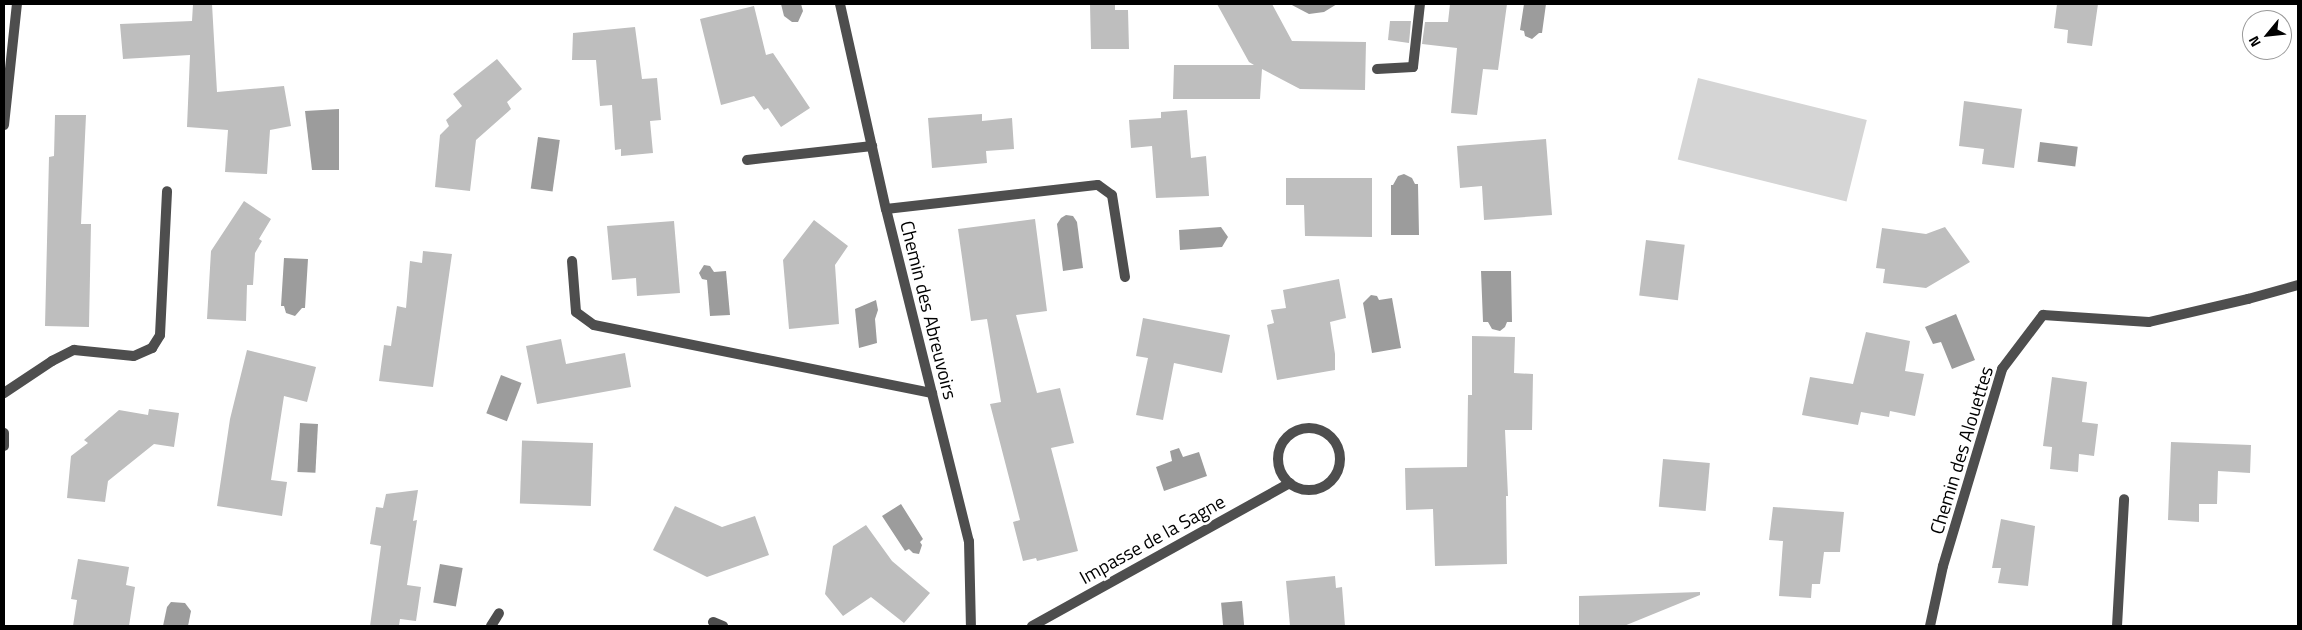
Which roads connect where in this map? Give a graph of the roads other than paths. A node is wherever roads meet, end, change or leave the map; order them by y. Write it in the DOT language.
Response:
graph roads {
  1 [pos="17,4"];
  2 [pos="840,4"];
  3 [pos="1420,4"];
  4 [pos="1377,69"];
  5 [pos="4,126"];
  6 [pos="872,146"];
  7 [pos="747,160"];
  8 [pos="167,191"];
  9 [pos="886,209"];
  10 [pos="572,261"];
  11 [pos="1125,277"];
  12 [pos="2298,285"];
  13 [pos="4,393"];
  14 [pos="932,394"];
  15 [pos="4,434"];
  16 [pos="4,446"];
  17 [pos="1290,483"];
  18 [pos="2124,499"];
  19 [pos="499,613"];
  20 [pos="491,626"];
  21 [pos="971,626"];
  22 [pos="1032,626"];
  23 [pos="1930,626"];
  24 [pos="2118,626"];
  1 -- 5 [label="street"];
  2 -- 6 [label="street, Chemin des Abreuvoirs"];
  3 -- 4 [label="street"];
  6 -- 7 [label="street"];
  6 -- 9 [label="street, Chemin des Abreuvoirs"];
  8 -- 13 [label="street"];
  9 -- 11 [label="street"];
  9 -- 14 [label="street, Chemin des Abreuvoirs"];
  10 -- 14 [label="street"];
  12 -- 23 [label="street, Chemin des Alouettes"];
  14 -- 21 [label="street, Chemin des Abreuvoirs"];
  15 -- 16 [label="street"];
  17 -- 17 [label="street"];
  17 -- 22 [label="street, Impasse de la Sagne"];
  18 -- 24 [label="street"];
  19 -- 20 [label="street"];
}
